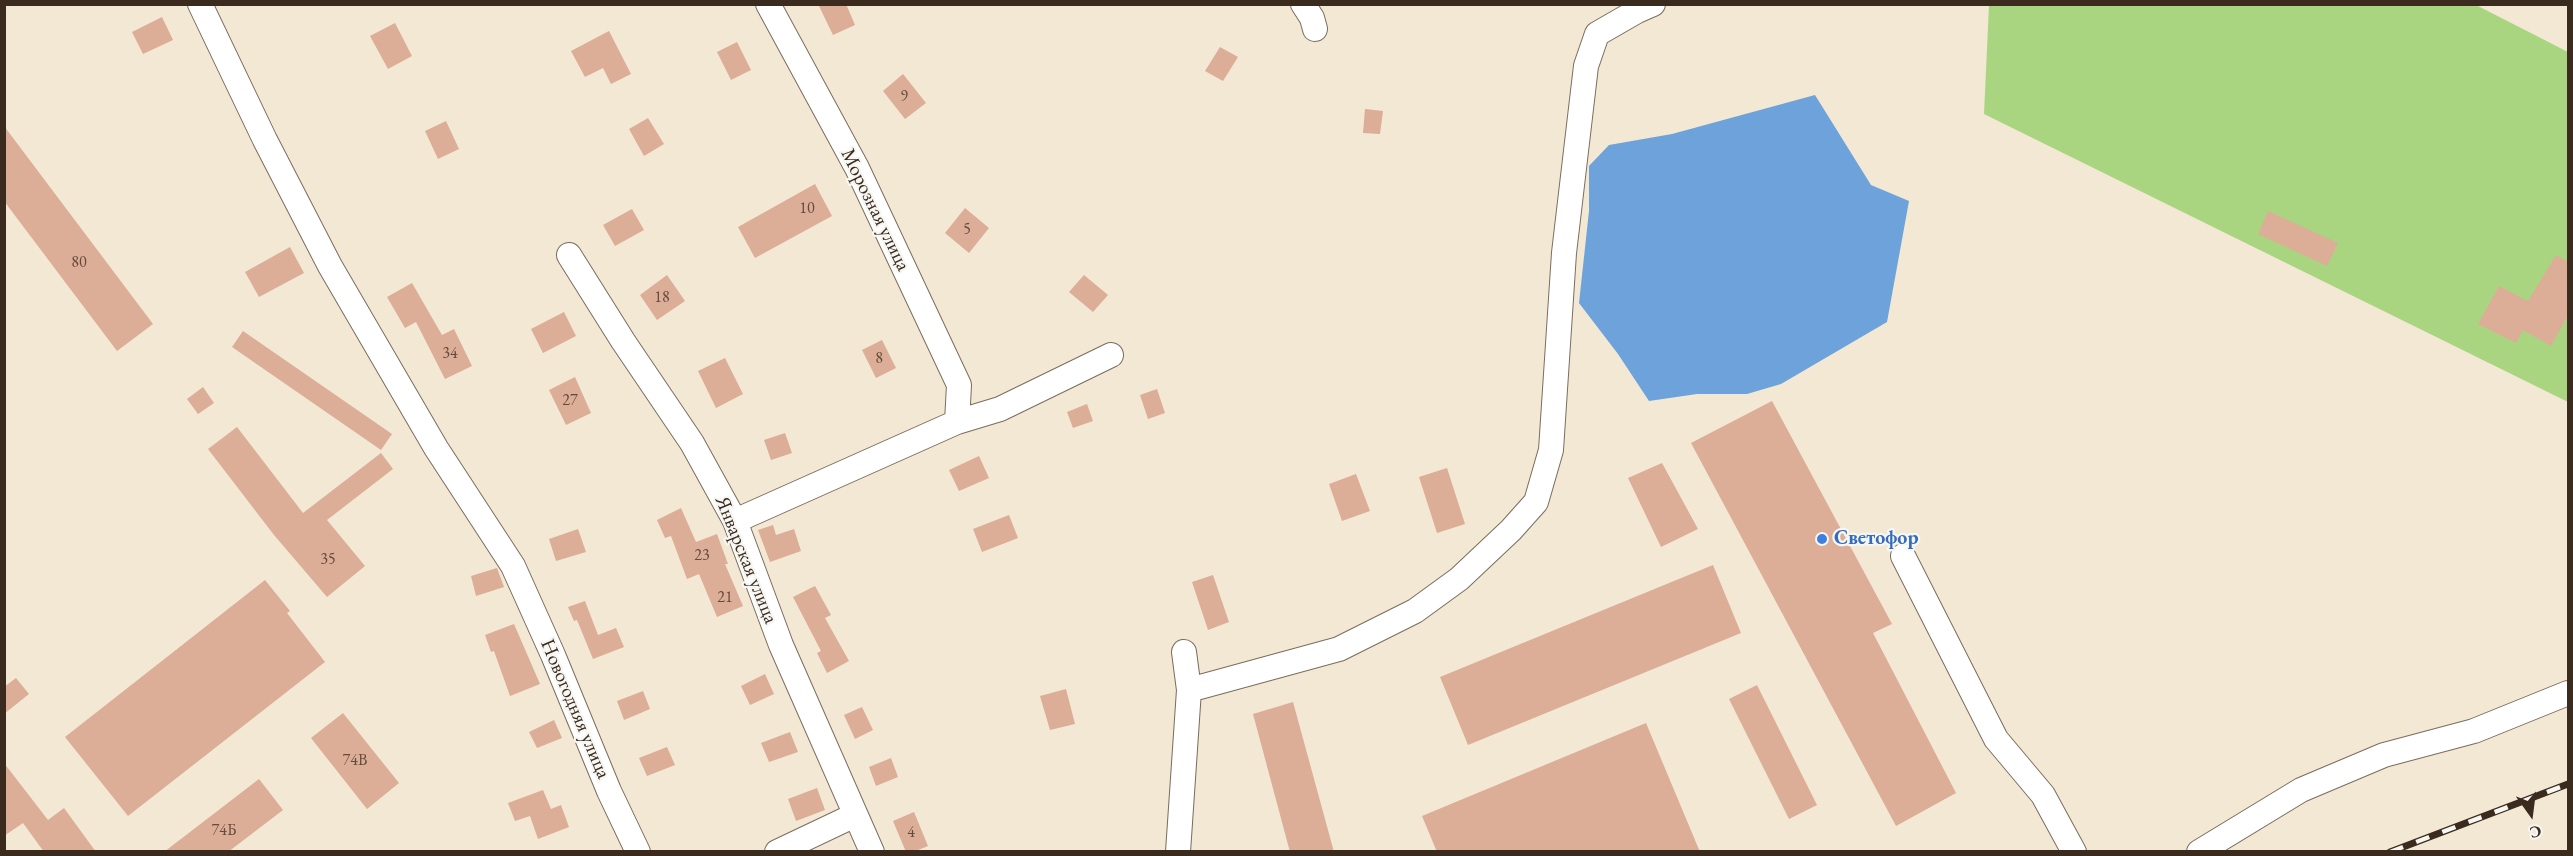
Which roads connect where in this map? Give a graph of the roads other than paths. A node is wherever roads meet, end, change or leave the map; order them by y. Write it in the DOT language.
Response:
graph roads {
  1 [pos="200,4"];
  2 [pos="768,4"];
  3 [pos="1303,4"];
  4 [pos="1653,4"];
  5 [pos="1315,29"];
  6 [pos="569,255"];
  7 [pos="1111,355"];
  8 [pos="957,422"];
  9 [pos="735,521"];
  10 [pos="1903,556"];
  11 [pos="1184,652"];
  12 [pos="1189,690"];
  13 [pos="2568,693"];
  14 [pos="855,816"];
  15 [pos="638,852"];
  16 [pos="777,852"];
  17 [pos="872,852"];
  18 [pos="1178,852"];
  19 [pos="2074,852"];
  20 [pos="2199,852"];
  1 -- 15 [label="street, Новогодняя улица"];
  2 -- 8 [label="street, Морозная улица"];
  3 -- 5 [label="street"];
  4 -- 12 [label="street"];
  6 -- 9 [label="street, Январская улица"];
  7 -- 8 [label="street"];
  8 -- 9 [label="street"];
  9 -- 14 [label="street, Январская улица"];
  10 -- 19 [label="street"];
  11 -- 12 [label="street"];
  12 -- 18 [label="street"];
  13 -- 20 [label="street"];
  14 -- 16 [label="street"];
  14 -- 17 [label="street, Январская улица"];
}
